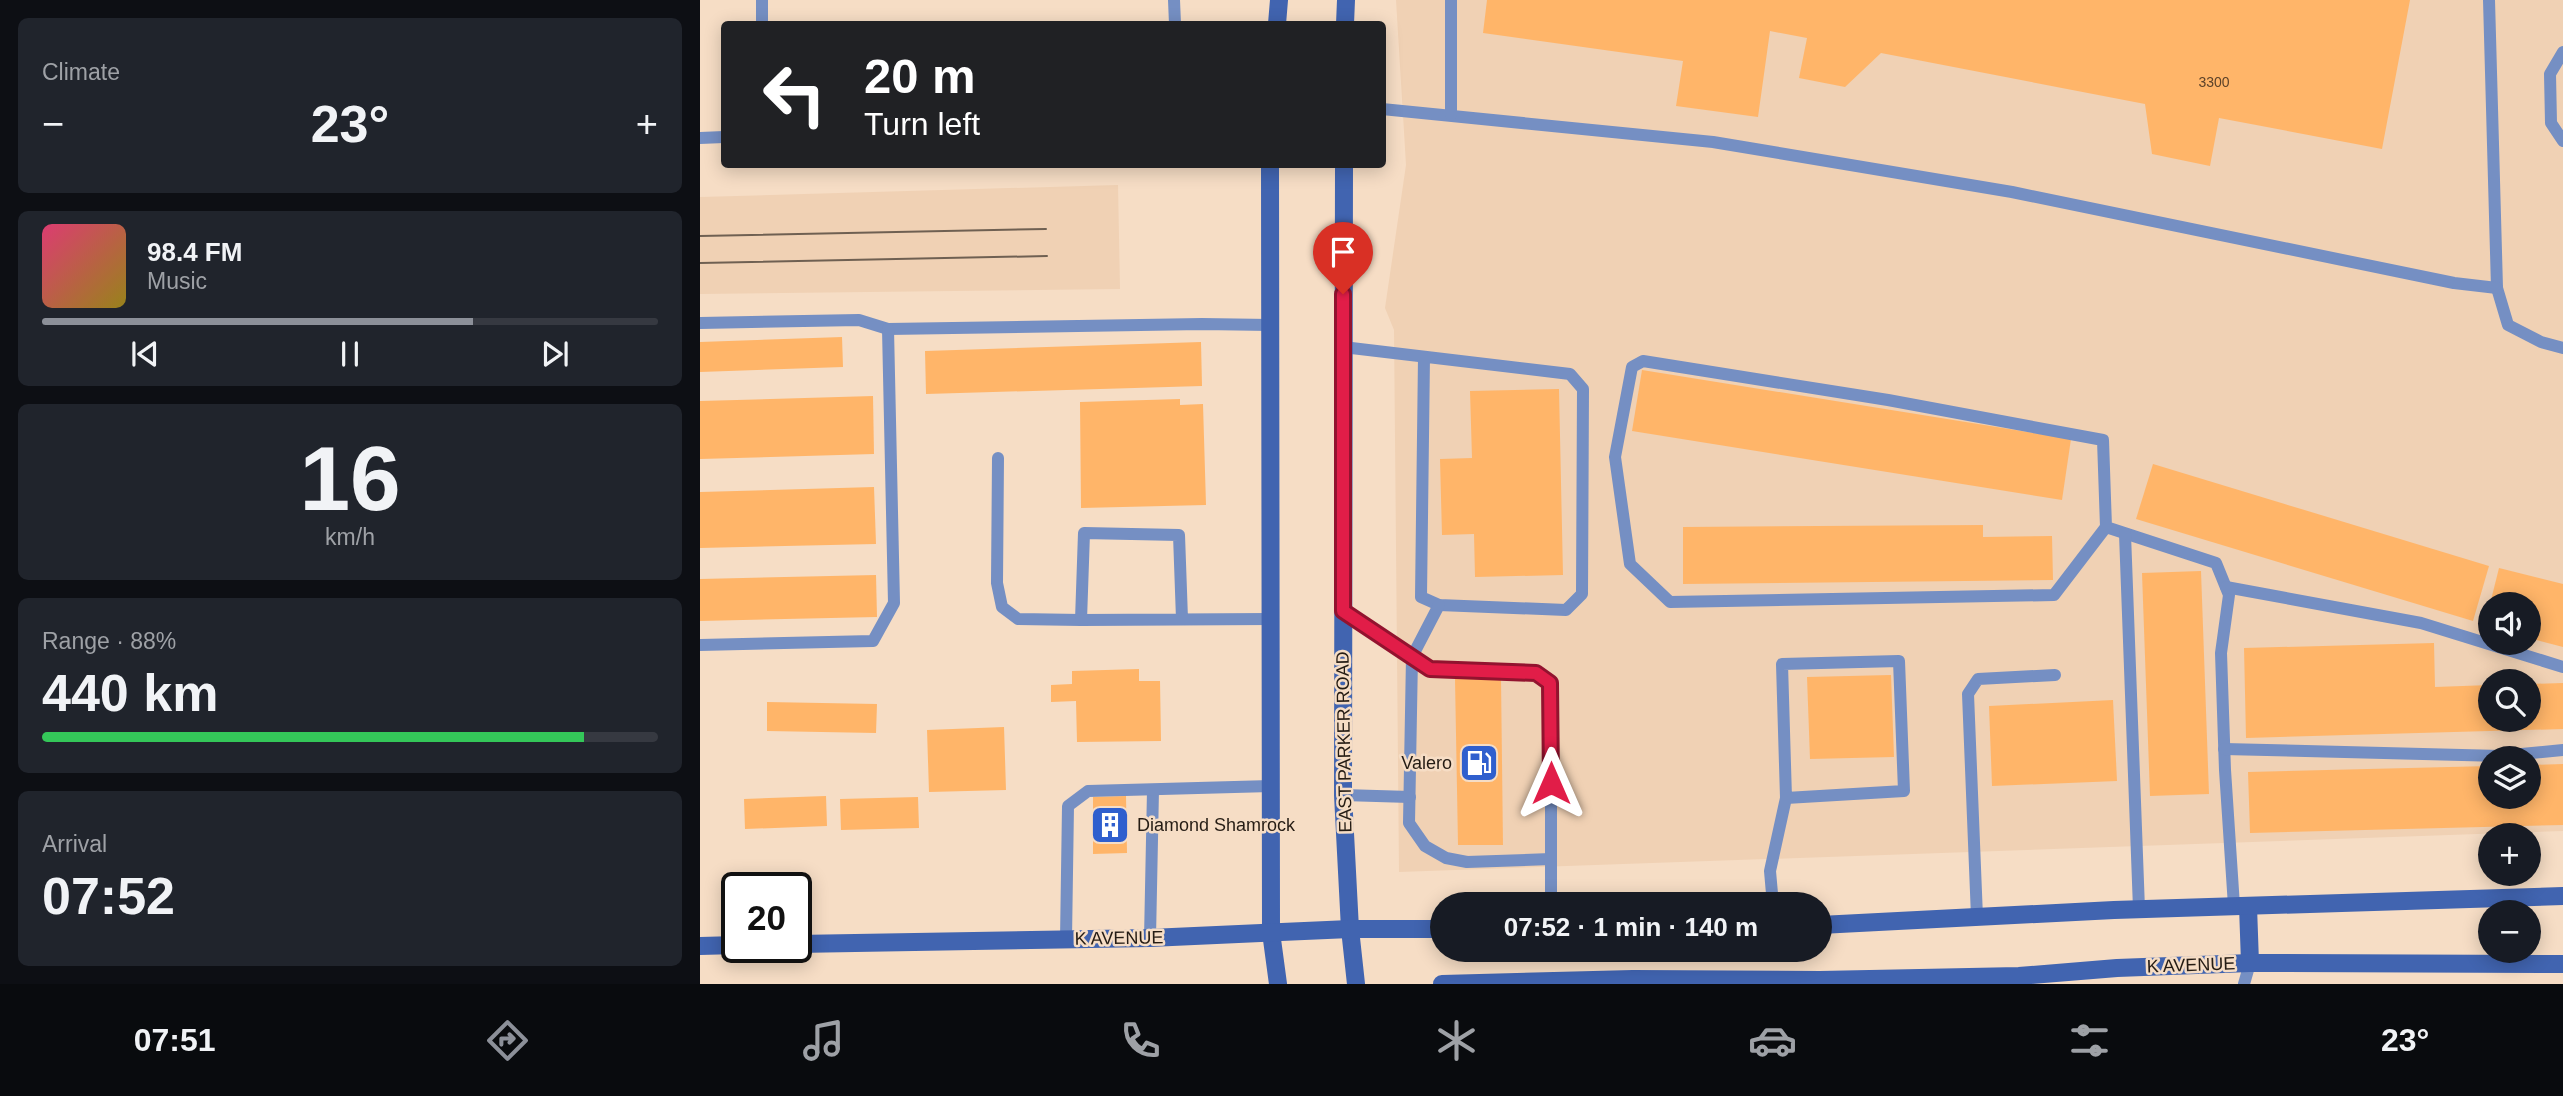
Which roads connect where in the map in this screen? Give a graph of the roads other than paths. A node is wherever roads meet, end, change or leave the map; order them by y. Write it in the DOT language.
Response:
graph roads {
  1 [pos="762,0"];
  2 [pos="1174,0"];
  3 [pos="1279,0"];
  4 [pos="1346,0"];
  5 [pos="1451,0"];
  6 [pos="2489,0"];
  7 [pos="762,21"];
  8 [pos="1175,21"];
  9 [pos="1278,21"];
  10 [pos="1345,21"];
  11 [pos="2563,52"];
  12 [pos="1386,109"];
  13 [pos="1451,114"];
  14 [pos="721,137"];
  15 [pos="700,138"];
  16 [pos="2563,141"];
  17 [pos="1270,168"];
  18 [pos="1344,168"];
  19 [pos="2497,288"];
  20 [pos="700,323"];
  21 [pos="1270,326"];
  22 [pos="888,329"];
  23 [pos="1343,347"];
  24 [pos="2563,348"];
  25 [pos="1424,357"];
  26 [pos="998,458"];
  27 [pos="2106,527"];
  28 [pos="2125,534"];
  29 [pos="2226,587"];
  30 [pos="1439,605"];
  31 [pos="1343,611"];
  32 [pos="1182,619"];
  33 [pos="1271,619"];
  34 [pos="1081,620"];
  35 [pos="700,645"];
  36 [pos="1412,657"];
  37 [pos="2563,667"];
  38 [pos="2055,675"];
  39 [pos="2224,749"];
  40 [pos="2563,750"];
  41 [pos="1271,786"];
  42 [pos="1153,790"];
  43 [pos="1343,795"];
  44 [pos="1410,797"];
  45 [pos="1786,799"];
  46 [pos="1551,859"];
  47 [pos="1551,892"];
  48 [pos="1772,892"];
  49 [pos="2563,896"];
  50 [pos="2241,906"];
  51 [pos="2139,909"];
  52 [pos="1976,917"];
  53 [pos="1832,924"];
  54 [pos="1350,929"];
  55 [pos="1430,929"];
  56 [pos="1271,932"];
  57 [pos="1150,938"];
  58 [pos="1066,939"];
  59 [pos="812,944"];
  60 [pos="721,945"];
  61 [pos="700,946"];
  62 [pos="2250,963"];
  63 [pos="2563,964"];
  64 [pos="1633,981"];
  65 [pos="1854,982"];
  66 [pos="1278,984"];
  67 [pos="1356,984"];
  68 [pos="1442,984"];
  69 [pos="2244,984"];
  1 -- 7 [label="lane"];
  2 -- 8 [label="lane"];
  3 -- 9 [label="main road"];
  4 -- 10 [label="main road"];
  5 -- 13 [label="lane"];
  6 -- 19 [label="lane"];
  11 -- 16 [label="lane"];
  12 -- 13 [label="lane"];
  13 -- 19 [label="lane"];
  14 -- 15 [label="lane"];
  17 -- 21 [label="main road"];
  18 -- 23 [label="main road, EAST PARKER ROAD"];
  19 -- 24 [label="lane"];
  20 -- 22 [label="lane"];
  21 -- 22 [label="lane"];
  21 -- 33 [label="main road"];
  22 -- 35 [label="lane"];
  23 -- 25 [label="lane"];
  23 -- 31 [label="main road, EAST PARKER ROAD"];
  25 -- 30 [label="lane"];
  25 -- 30 [label="lane"];
  26 -- 34 [label="lane"];
  27 -- 27 [label="lane"];
  27 -- 28 [label="lane"];
  28 -- 29 [label="lane"];
  28 -- 51 [label="lane"];
  29 -- 37 [label="lane"];
  29 -- 39 [label="lane"];
  30 -- 36 [label="lane"];
  31 -- 36 [label="lane"];
  31 -- 43 [label="main road, EAST PARKER ROAD"];
  32 -- 33 [label="lane"];
  32 -- 34 [label="lane"];
  32 -- 34 [label="lane"];
  33 -- 41 [label="main road"];
  36 -- 44 [label="lane"];
  36 -- 46 [label="lane"];
  38 -- 52 [label="lane"];
  39 -- 40 [label="lane"];
  39 -- 50 [label="lane"];
  41 -- 42 [label="lane"];
  41 -- 56 [label="main road"];
  42 -- 57 [label="lane"];
  42 -- 58 [label="lane"];
  43 -- 44 [label="lane"];
  43 -- 54 [label="main road, EAST PARKER ROAD"];
  44 -- 46 [label="lane"];
  45 -- 45 [label="lane"];
  45 -- 48 [label="lane"];
  46 -- 47 [label="lane"];
  49 -- 50 [label="main road"];
  50 -- 51 [label="main road"];
  50 -- 62 [label="main road"];
  51 -- 52 [label="main road"];
  52 -- 53 [label="main road"];
  54 -- 55 [label="main road, K AVENUE"];
  54 -- 56 [label="main road, K AVENUE"];
  54 -- 67 [label="main road, EAST PARKER ROAD"];
  56 -- 57 [label="main road, K AVENUE"];
  56 -- 66 [label="main road"];
  57 -- 58 [label="main road, K AVENUE"];
  58 -- 59 [label="main road, K AVENUE"];
  60 -- 61 [label="main road"];
  62 -- 63 [label="main road, K AVENUE"];
  62 -- 65 [label="main road, K AVENUE"];
  62 -- 69 [label="lane"];
  64 -- 65 [label="main road, K AVENUE"];
  64 -- 68 [label="main road, K AVENUE"];
}
